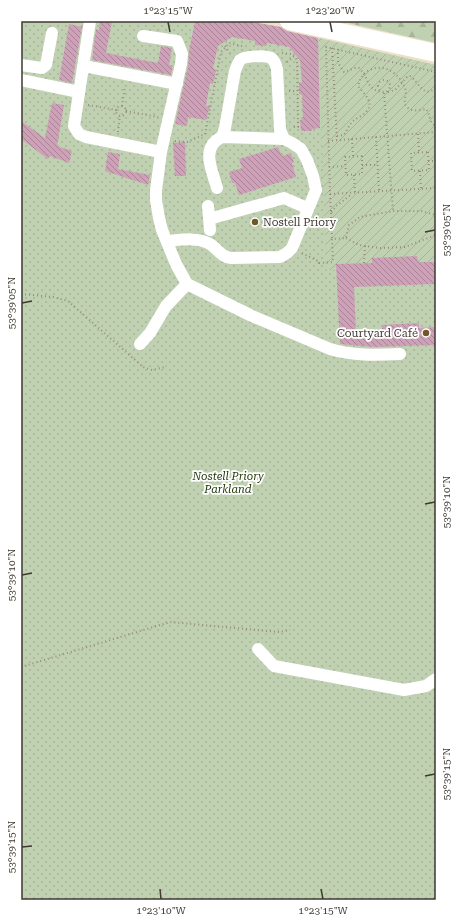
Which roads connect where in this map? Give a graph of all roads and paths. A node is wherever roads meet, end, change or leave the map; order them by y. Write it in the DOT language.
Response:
graph roads {
  1 [pos="90,21"];
  2 [pos="289,21"];
  3 [pos="52,33"];
  4 [pos="143,36"];
  5 [pos="244,46"];
  6 [pos="332,48"];
  7 [pos="338,49"];
  8 [pos="276,52"];
  9 [pos="436,53"];
  10 [pos="21,65"];
  11 [pos="84,66"];
  12 [pos="436,72"];
  13 [pos="364,73"];
  14 [pos="127,74"];
  15 [pos="21,80"];
  16 [pos="401,82"];
  17 [pos="177,84"];
  18 [pos="388,92"];
  19 [pos="383,93"];
  20 [pos="78,98"];
  21 [pos="122,106"];
  22 [pos="117,110"];
  23 [pos="126,111"];
  24 [pos="120,116"];
  25 [pos="169,119"];
  26 [pos="280,126"];
  27 [pos="436,126"];
  28 [pos="436,132"];
  29 [pos="418,133"];
  30 [pos="205,134"];
  31 [pos="222,135"];
  32 [pos="337,136"];
  33 [pos="387,136"];
  34 [pos="376,137"];
  35 [pos="164,139"];
  36 [pos="284,139"];
  37 [pos="352,139"];
  38 [pos="337,140"];
  39 [pos="328,141"];
  40 [pos="116,144"];
  41 [pos="162,152"];
  42 [pos="419,152"];
  43 [pos="353,156"];
  44 [pos="436,160"];
  45 [pos="428,161"];
  46 [pos="377,164"];
  47 [pos="362,165"];
  48 [pos="345,166"];
  49 [pos="329,167"];
  50 [pos="420,171"];
  51 [pos="354,175"];
  52 [pos="217,188"];
  53 [pos="436,188"];
  54 [pos="421,189"];
  55 [pos="392,191"];
  56 [pos="379,192"];
  57 [pos="354,193"];
  58 [pos="330,194"];
  59 [pos="208,206"];
  60 [pos="307,208"];
  61 [pos="393,210"];
  62 [pos="331,213"];
  63 [pos="436,215"];
  64 [pos="436,234"];
  65 [pos="332,238"];
  66 [pos="346,238"];
  67 [pos="167,241"];
  68 [pos="364,246"];
  69 [pos="292,248"];
  70 [pos="364,263"];
  71 [pos="187,284"];
  72 [pos="21,294"];
  73 [pos="140,344"];
  74 [pos="400,354"];
  75 [pos="166,367"];
  76 [pos="290,630"];
  77 [pos="258,649"];
  78 [pos="21,667"];
  79 [pos="436,679"];
  1 -- 11 [label="lane"];
  2 -- 9 [label="highway"];
  3 -- 10 [label="lane"];
  4 -- 17 [label="lane"];
  5 -- 30 [label="path"];
  6 -- 7 [label="path"];
  6 -- 32 [label="path"];
  6 -- 39 [label="path"];
  7 -- 12 [label="path"];
  7 -- 13 [label="path"];
  8 -- 26 [label="path"];
  11 -- 14 [label="lane"];
  11 -- 20 [label="lane"];
  12 -- 16 [label="path"];
  13 -- 16 [label="path"];
  13 -- 19 [label="path"];
  13 -- 32 [label="path"];
  14 -- 17 [label="lane"];
  14 -- 21 [label="path"];
  15 -- 20 [label="lane"];
  16 -- 18 [label="path"];
  16 -- 27 [label="path"];
  17 -- 25 [label="lane"];
  18 -- 19 [label="path"];
  18 -- 19 [label="path"];
  19 -- 33 [label="path"];
  20 -- 22 [label="path"];
  20 -- 40 [label="lane"];
  21 -- 22 [label="path"];
  21 -- 23 [label="path"];
  22 -- 24 [label="path"];
  23 -- 24 [label="path"];
  23 -- 25 [label="path"];
  24 -- 40 [label="path"];
  25 -- 35 [label="lane"];
  26 -- 31 [label="lane"];
  26 -- 36 [label="lane"];
  28 -- 29 [label="path"];
  29 -- 33 [label="path"];
  29 -- 42 [label="path"];
  30 -- 31 [label="path"];
  30 -- 35 [label="path"];
  31 -- 36 [label="lane"];
  31 -- 52 [label="lane"];
  32 -- 38 [label="path"];
  33 -- 34 [label="path"];
  33 -- 55 [label="path"];
  34 -- 37 [label="path"];
  34 -- 46 [label="path"];
  35 -- 41 [label="lane"];
  36 -- 60 [label="lane"];
  37 -- 38 [label="path"];
  37 -- 43 [label="path"];
  38 -- 39 [label="path"];
  39 -- 49 [label="path"];
  40 -- 41 [label="lane"];
  41 -- 67 [label="lane"];
  42 -- 45 [label="path"];
  42 -- 50 [label="path"];
  43 -- 47 [label="path"];
  43 -- 48 [label="path"];
  44 -- 45 [label="path"];
  45 -- 50 [label="path"];
  46 -- 47 [label="path"];
  46 -- 56 [label="path"];
  47 -- 51 [label="path"];
  48 -- 49 [label="path"];
  48 -- 51 [label="path"];
  49 -- 58 [label="path"];
  50 -- 54 [label="path"];
  51 -- 57 [label="path"];
  53 -- 54 [label="path"];
  54 -- 55 [label="path"];
  55 -- 56 [label="path"];
  55 -- 61 [label="path"];
  56 -- 57 [label="path"];
  57 -- 58 [label="path"];
  57 -- 62 [label="path"];
  58 -- 62 [label="path"];
  59 -- 60 [label="lane"];
  60 -- 69 [label="lane"];
  61 -- 63 [label="path"];
  61 -- 66 [label="path"];
  62 -- 65 [label="path"];
  64 -- 68 [label="path"];
  65 -- 66 [label="path"];
  65 -- 69 [label="path"];
  66 -- 68 [label="path"];
  67 -- 69 [label="lane"];
  67 -- 71 [label="lane"];
  68 -- 70 [label="path"];
  71 -- 73 [label="lane"];
  71 -- 74 [label="lane"];
  72 -- 75 [label="path"];
  76 -- 78 [label="path"];
  77 -- 79 [label="lane"];
}
